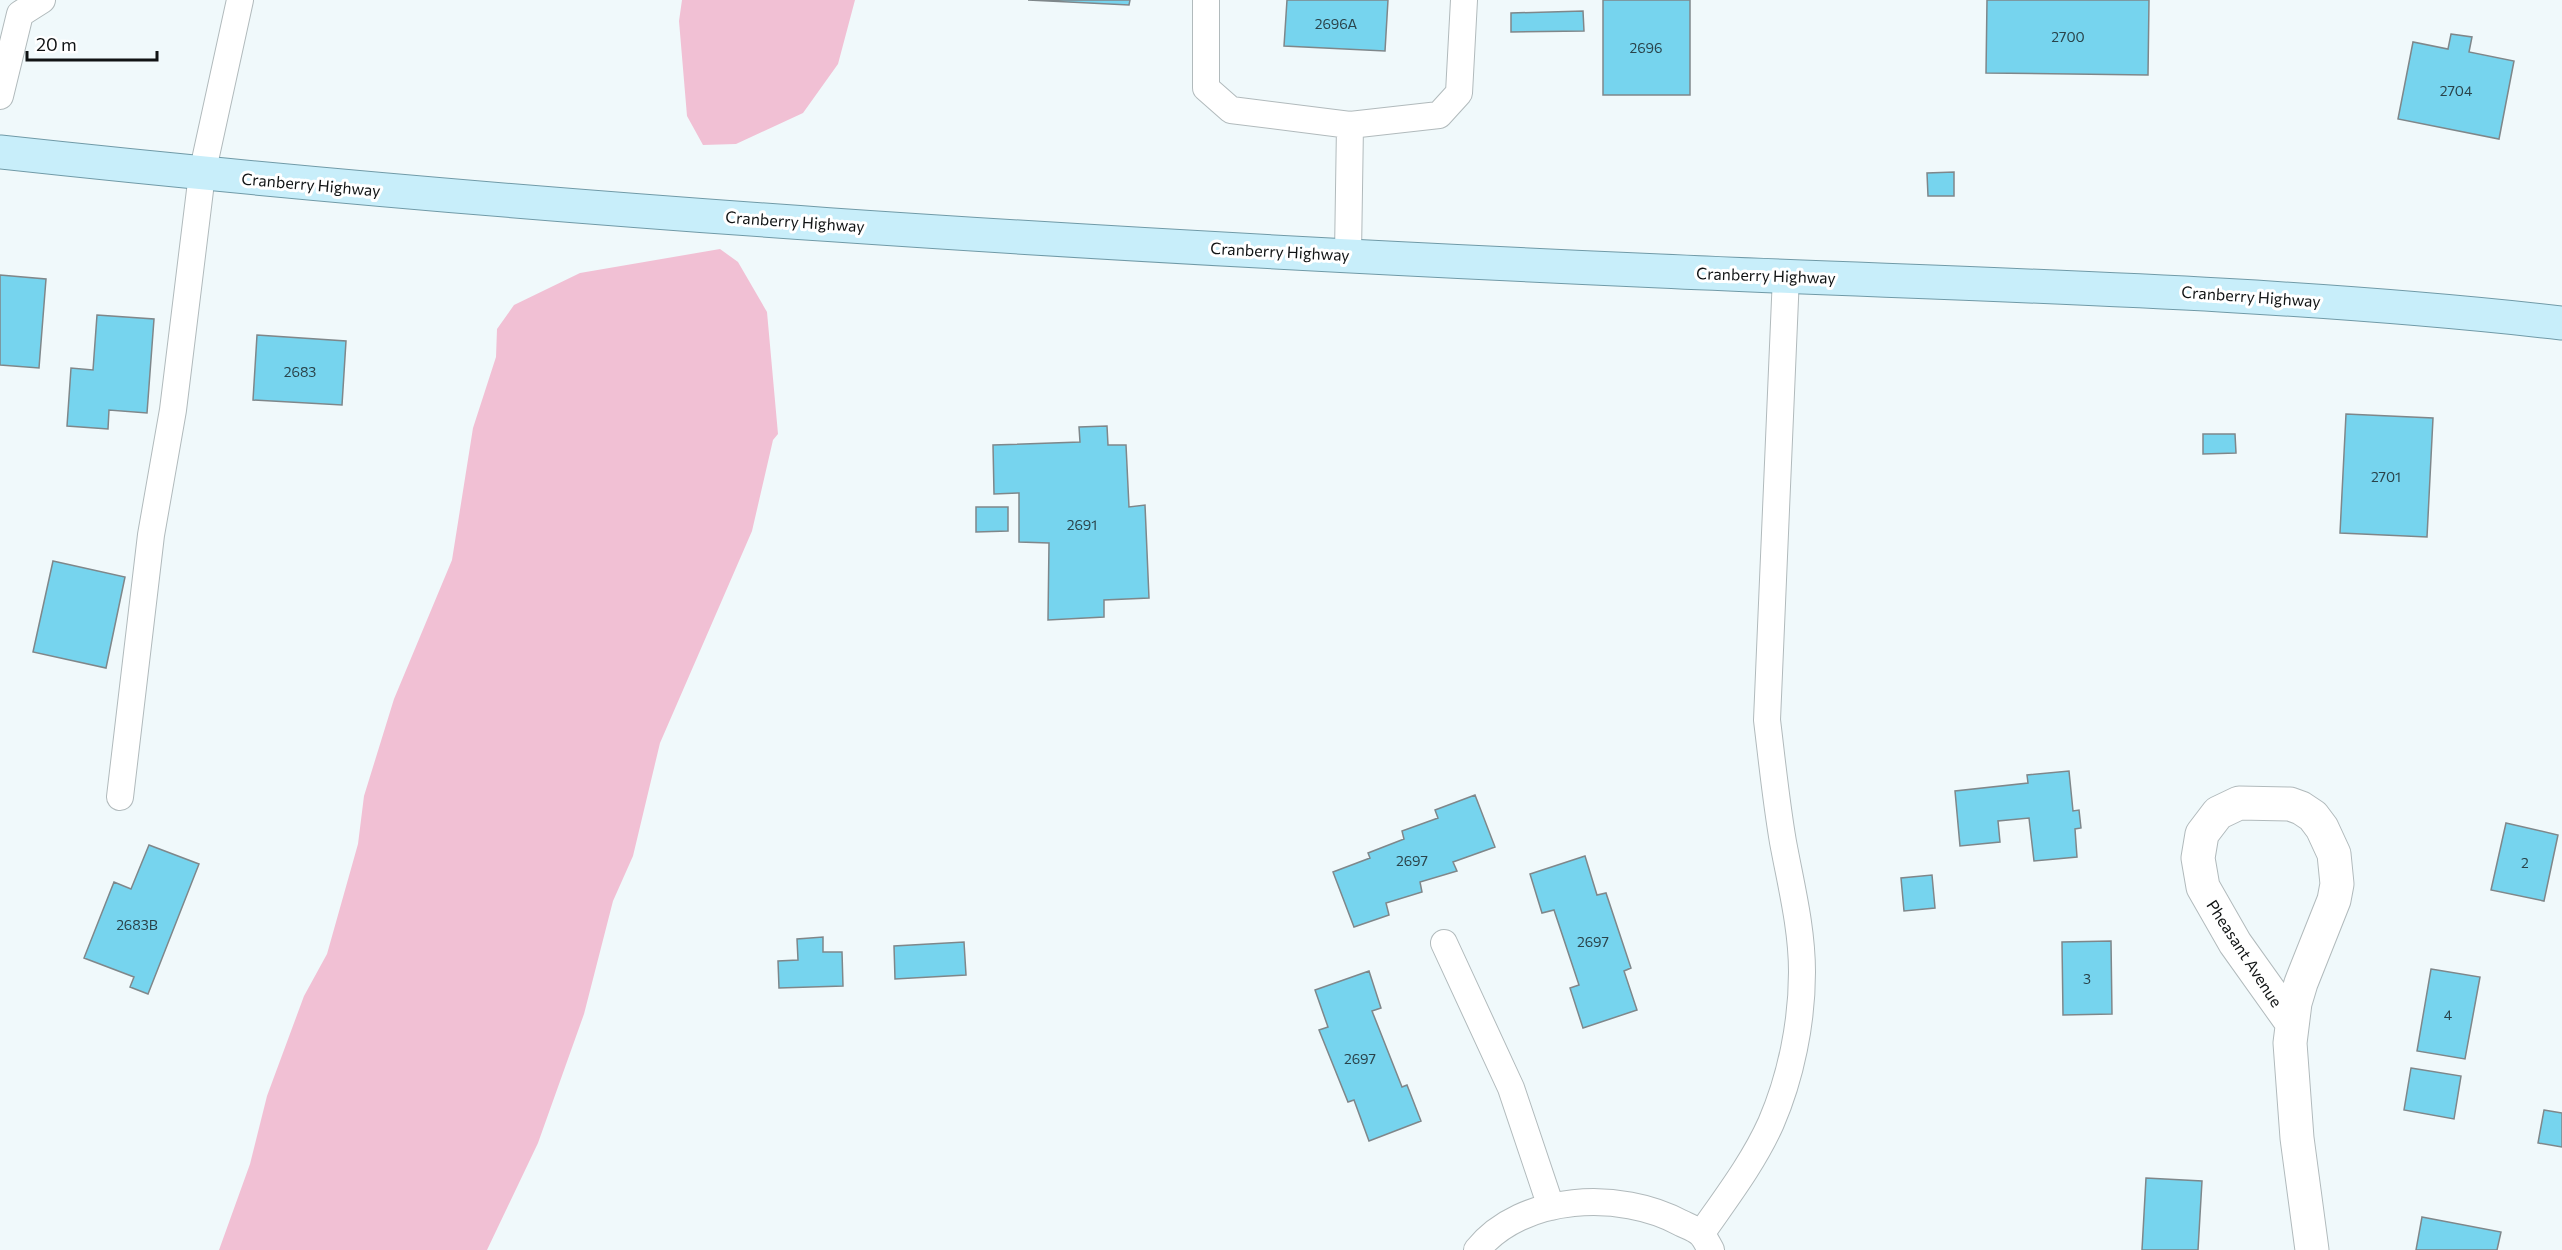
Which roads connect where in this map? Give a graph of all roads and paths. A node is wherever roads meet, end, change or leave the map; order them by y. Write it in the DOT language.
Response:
graph roads {
  1 [pos="42,0"];
  2 [pos="240,0"];
  3 [pos="1206,0"];
  4 [pos="1464,0"];
  5 [pos="0,96"];
  6 [pos="1350,125"];
  7 [pos="0,152"];
  8 [pos="202,174"];
  9 [pos="1348,254"];
  10 [pos="1786,276"];
  11 [pos="2562,323"];
  12 [pos="120,797"];
  13 [pos="1444,943"];
  14 [pos="2292,1023"];
  15 [pos="1551,1207"];
  16 [pos="1706,1242"];
  17 [pos="1477,1250"];
  18 [pos="2312,1250"];
  1 -- 5 [label="lane"];
  2 -- 8 [label="lane"];
  3 -- 6 [label="lane"];
  4 -- 6 [label="lane"];
  6 -- 9 [label="lane"];
  7 -- 8 [label="main road, Cranberry Highway"];
  8 -- 9 [label="main road, Cranberry Highway"];
  8 -- 12 [label="lane"];
  9 -- 10 [label="main road, Cranberry Highway"];
  10 -- 11 [label="main road, Cranberry Highway"];
  10 -- 16 [label="lane"];
  13 -- 15 [label="lane"];
  14 -- 14 [label="street, Pheasant Avenue"];
  14 -- 18 [label="street, Pheasant Avenue"];
  15 -- 16 [label="lane"];
  15 -- 17 [label="lane"];
}
